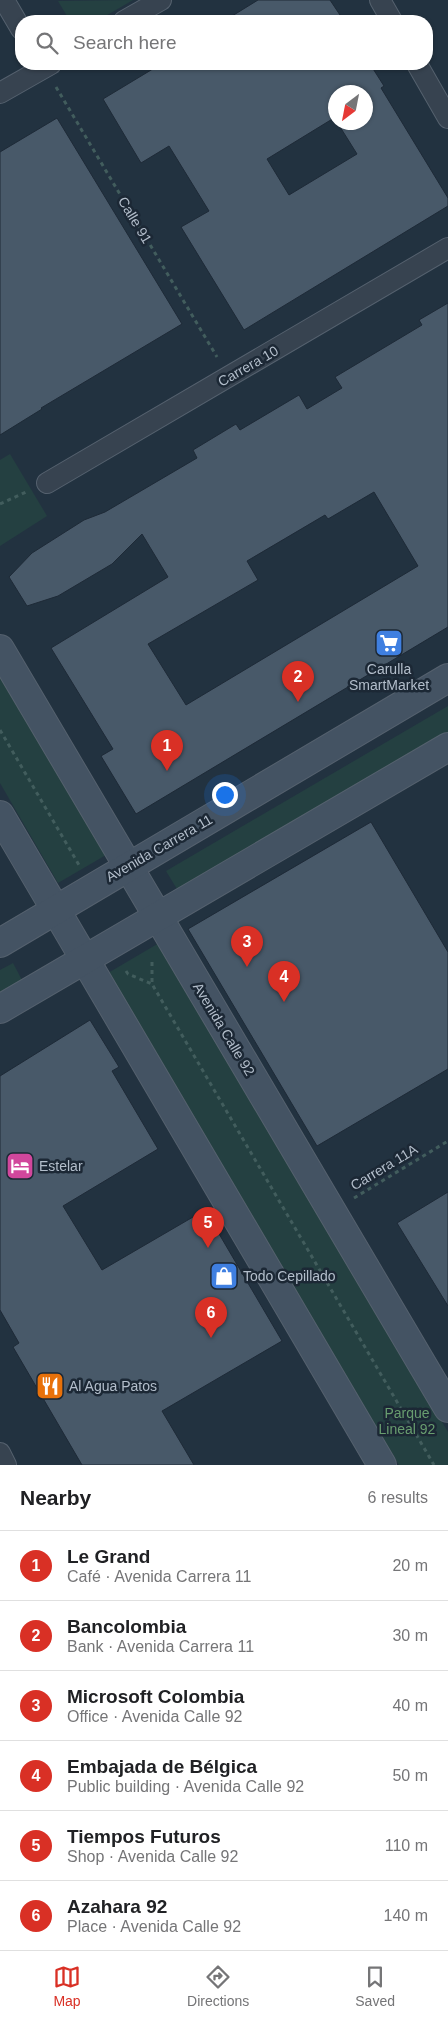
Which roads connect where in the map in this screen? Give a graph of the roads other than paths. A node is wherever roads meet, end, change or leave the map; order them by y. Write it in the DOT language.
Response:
graph roads {
  1 [pos="4,0"];
  2 [pos="161,0"];
  3 [pos="380,0"];
  4 [pos="135,15"];
  5 [pos="389,15"];
  6 [pos="15,19"];
  7 [pos="38,70"];
  8 [pos="420,70"];
  9 [pos="0,93"];
  10 [pos="448,118"];
  11 [pos="448,248"];
  12 [pos="48,483"];
  13 [pos="0,650"];
  14 [pos="448,678"];
  15 [pos="448,746"];
  16 [pos="0,815"];
  17 [pos="128,867"];
  18 [pos="57,910"];
  19 [pos="158,916"];
  20 [pos="0,943"];
  21 [pos="85,961"];
  22 [pos="0,1009"];
  23 [pos="448,1408"];
  24 [pos="0,1453"];
  25 [pos="6,1465"];
  26 [pos="382,1465"];
  1 -- 6 [label="street"];
  2 -- 4 [label="street"];
  3 -- 5 [label="street"];
  7 -- 9 [label="street"];
  8 -- 10 [label="street"];
  11 -- 12 [label="street, Carrera 10"];
  13 -- 17 [label="main road, Avenida Calle 92"];
  14 -- 17 [label="main road, Avenida Carrera 11"];
  15 -- 19 [label="main road"];
  16 -- 18 [label="main road"];
  17 -- 18 [label="main road, Avenida Carrera 11"];
  17 -- 19 [label="main road, Avenida Calle 92"];
  18 -- 20 [label="main road, Avenida Carrera 11"];
  18 -- 21 [label="main road"];
  19 -- 21 [label="main road"];
  19 -- 23 [label="main road, Avenida Calle 92"];
  21 -- 22 [label="main road"];
  21 -- 26 [label="main road"];
  24 -- 25 [label="street"];
}
